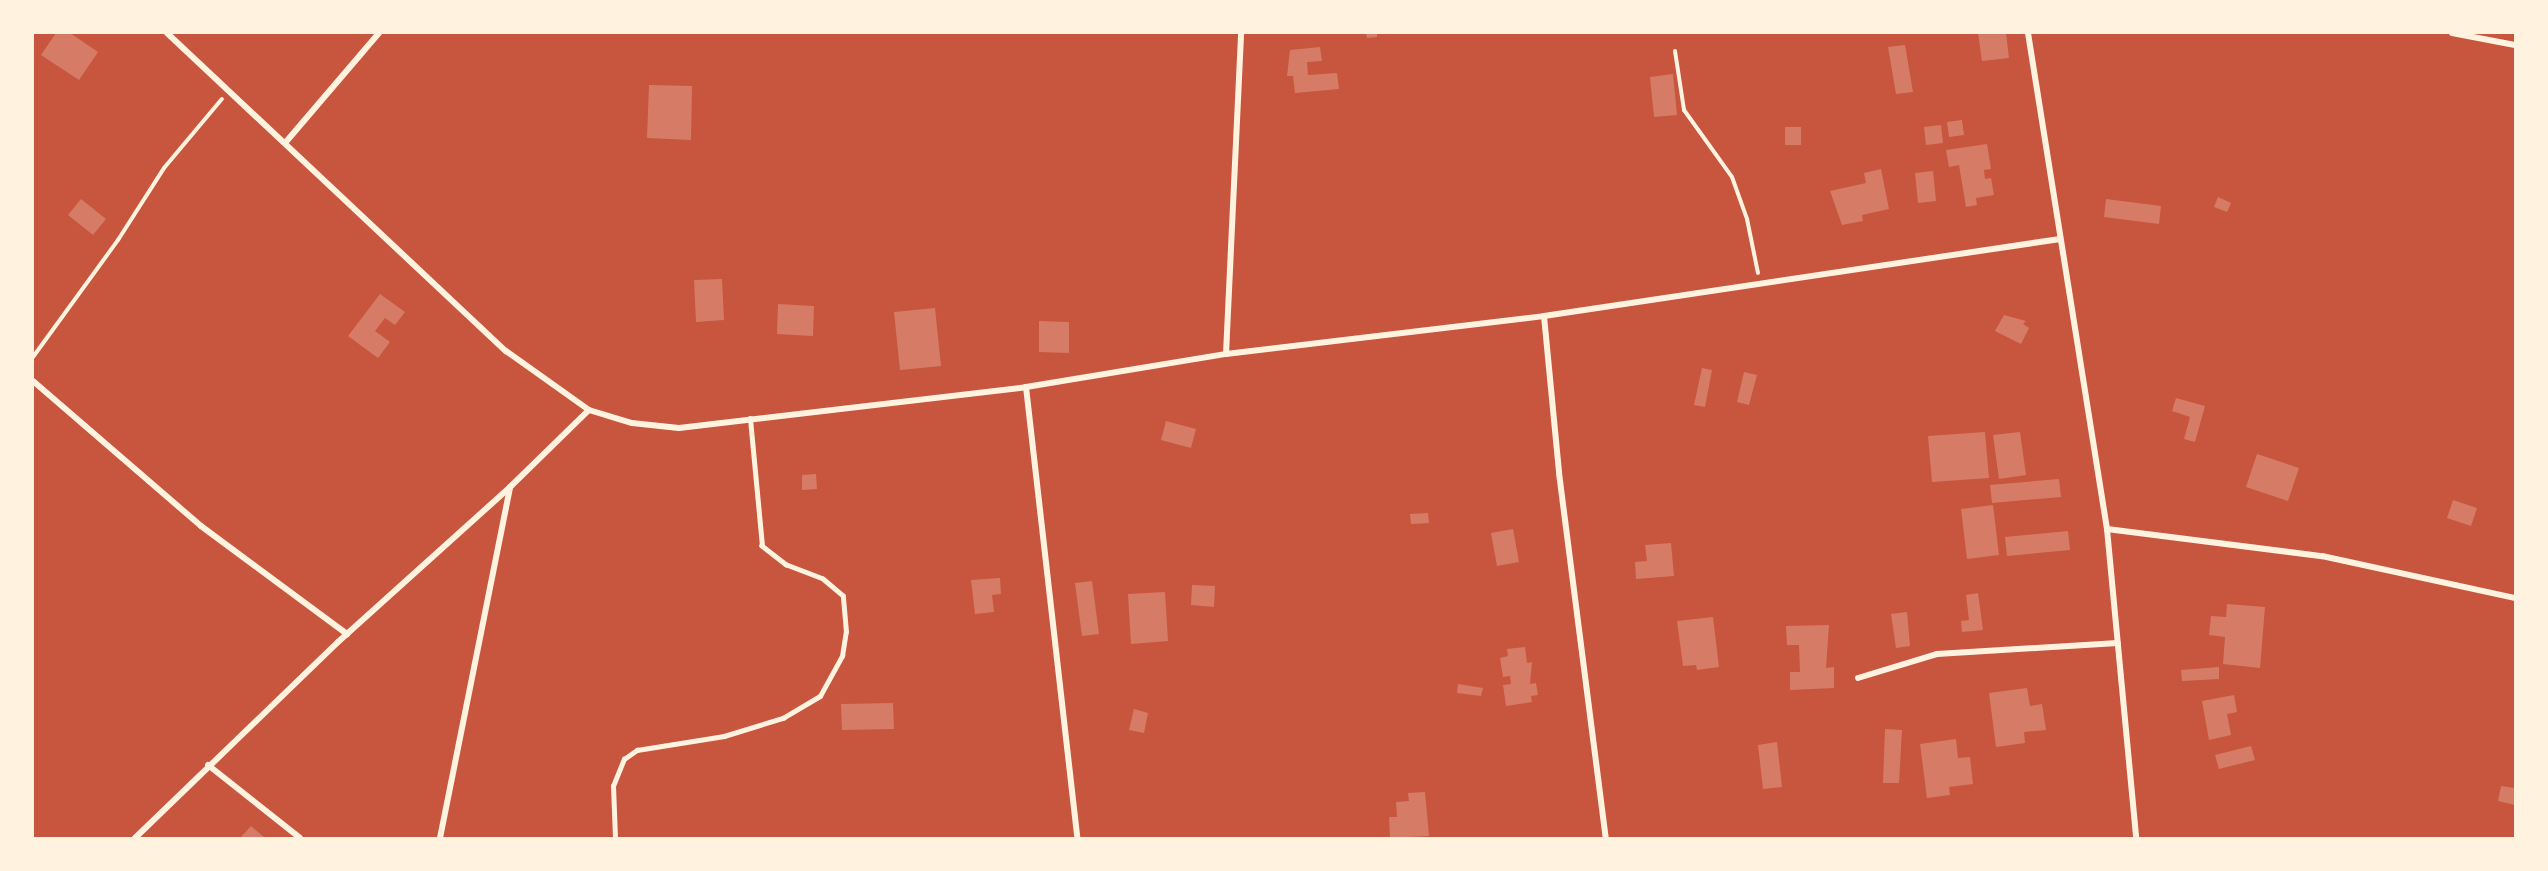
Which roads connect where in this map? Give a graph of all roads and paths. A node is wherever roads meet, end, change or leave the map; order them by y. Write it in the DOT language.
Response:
graph roads {
  1 [pos="167,33"];
  2 [pos="379,33"];
  3 [pos="1241,33"];
  4 [pos="2028,33"];
  5 [pos="2452,33"];
  6 [pos="2515,45"];
  7 [pos="1675,51"];
  8 [pos="227,93"];
  9 [pos="285,143"];
  10 [pos="2060,239"];
  11 [pos="1760,282"];
  12 [pos="1544,315"];
  13 [pos="1226,354"];
  14 [pos="33,357"];
  15 [pos="33,381"];
  16 [pos="1026,387"];
  17 [pos="589,410"];
  18 [pos="750,419"];
  19 [pos="510,487"];
  20 [pos="2108,529"];
  21 [pos="2515,598"];
  22 [pos="347,634"];
  23 [pos="2118,643"];
  24 [pos="1858,678"];
  25 [pos="208,765"];
  26 [pos="135,838"];
  27 [pos="300,838"];
  28 [pos="440,838"];
  29 [pos="615,838"];
  30 [pos="1075,838"];
  31 [pos="1606,838"];
  32 [pos="2136,838"];
  1 -- 8 [label="street"];
  2 -- 9 [label="street"];
  3 -- 13 [label="street"];
  4 -- 10 [label="street"];
  5 -- 6 [label="street"];
  7 -- 11 [label="path"];
  8 -- 9 [label="street"];
  8 -- 14 [label="path"];
  9 -- 17 [label="street"];
  10 -- 11 [label="street"];
  10 -- 20 [label="street"];
  11 -- 12 [label="street"];
  12 -- 13 [label="street"];
  12 -- 31 [label="street"];
  13 -- 16 [label="street"];
  15 -- 22 [label="street"];
  16 -- 18 [label="street"];
  16 -- 30 [label="street"];
  17 -- 18 [label="street"];
  17 -- 19 [label="street"];
  18 -- 29 [label="lane"];
  19 -- 22 [label="street"];
  19 -- 28 [label="street"];
  20 -- 21 [label="street"];
  20 -- 23 [label="street"];
  22 -- 25 [label="street"];
  23 -- 24 [label="street"];
  23 -- 32 [label="street"];
  25 -- 26 [label="street"];
  25 -- 27 [label="street"];
}
